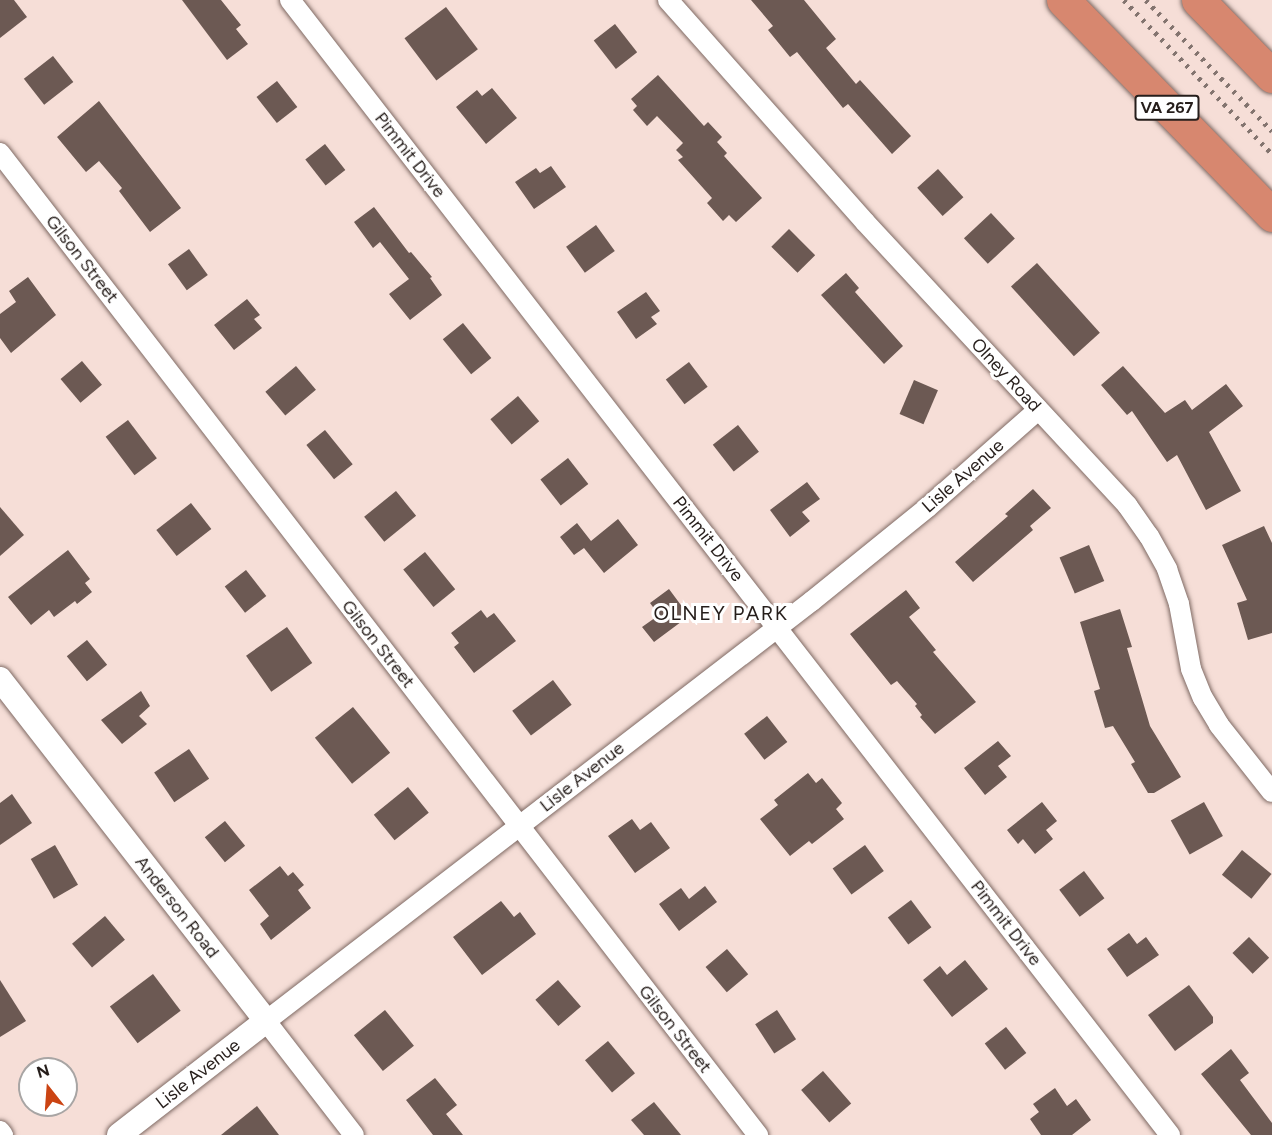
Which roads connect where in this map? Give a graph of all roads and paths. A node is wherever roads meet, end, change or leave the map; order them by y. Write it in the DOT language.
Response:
graph roads {
  1 [pos="290,0"];
  2 [pos="668,0"];
  3 [pos="1063,0"];
  4 [pos="1198,0"];
  5 [pos="1272,76"];
  6 [pos="0,153"];
  7 [pos="1272,215"];
  8 [pos="1038,410"];
  9 [pos="777,628"];
  10 [pos="0,679"];
  11 [pos="1272,792"];
  12 [pos="518,826"];
  13 [pos="266,1021"];
  14 [pos="0,1131"];
  15 [pos="3,1135"];
  16 [pos="119,1135"];
  17 [pos="354,1135"];
  18 [pos="758,1135"];
  19 [pos="1170,1135"];
  1 -- 9 [label="street, Pimmit Drive"];
  2 -- 8 [label="street, Olney Road"];
  3 -- 7 [label="highway, VA 267"];
  4 -- 5 [label="highway"];
  6 -- 12 [label="street, Gilson Street"];
  8 -- 9 [label="street, Lisle Avenue"];
  8 -- 11 [label="street, Olney Road"];
  9 -- 12 [label="street, Lisle Avenue"];
  9 -- 19 [label="street, Pimmit Drive"];
  10 -- 13 [label="street, Anderson Road"];
  12 -- 13 [label="street, Lisle Avenue"];
  12 -- 18 [label="street, Gilson Street"];
  13 -- 16 [label="street, Lisle Avenue"];
  13 -- 17 [label="street, Anderson Road"];
  14 -- 15 [label="street"];
}
